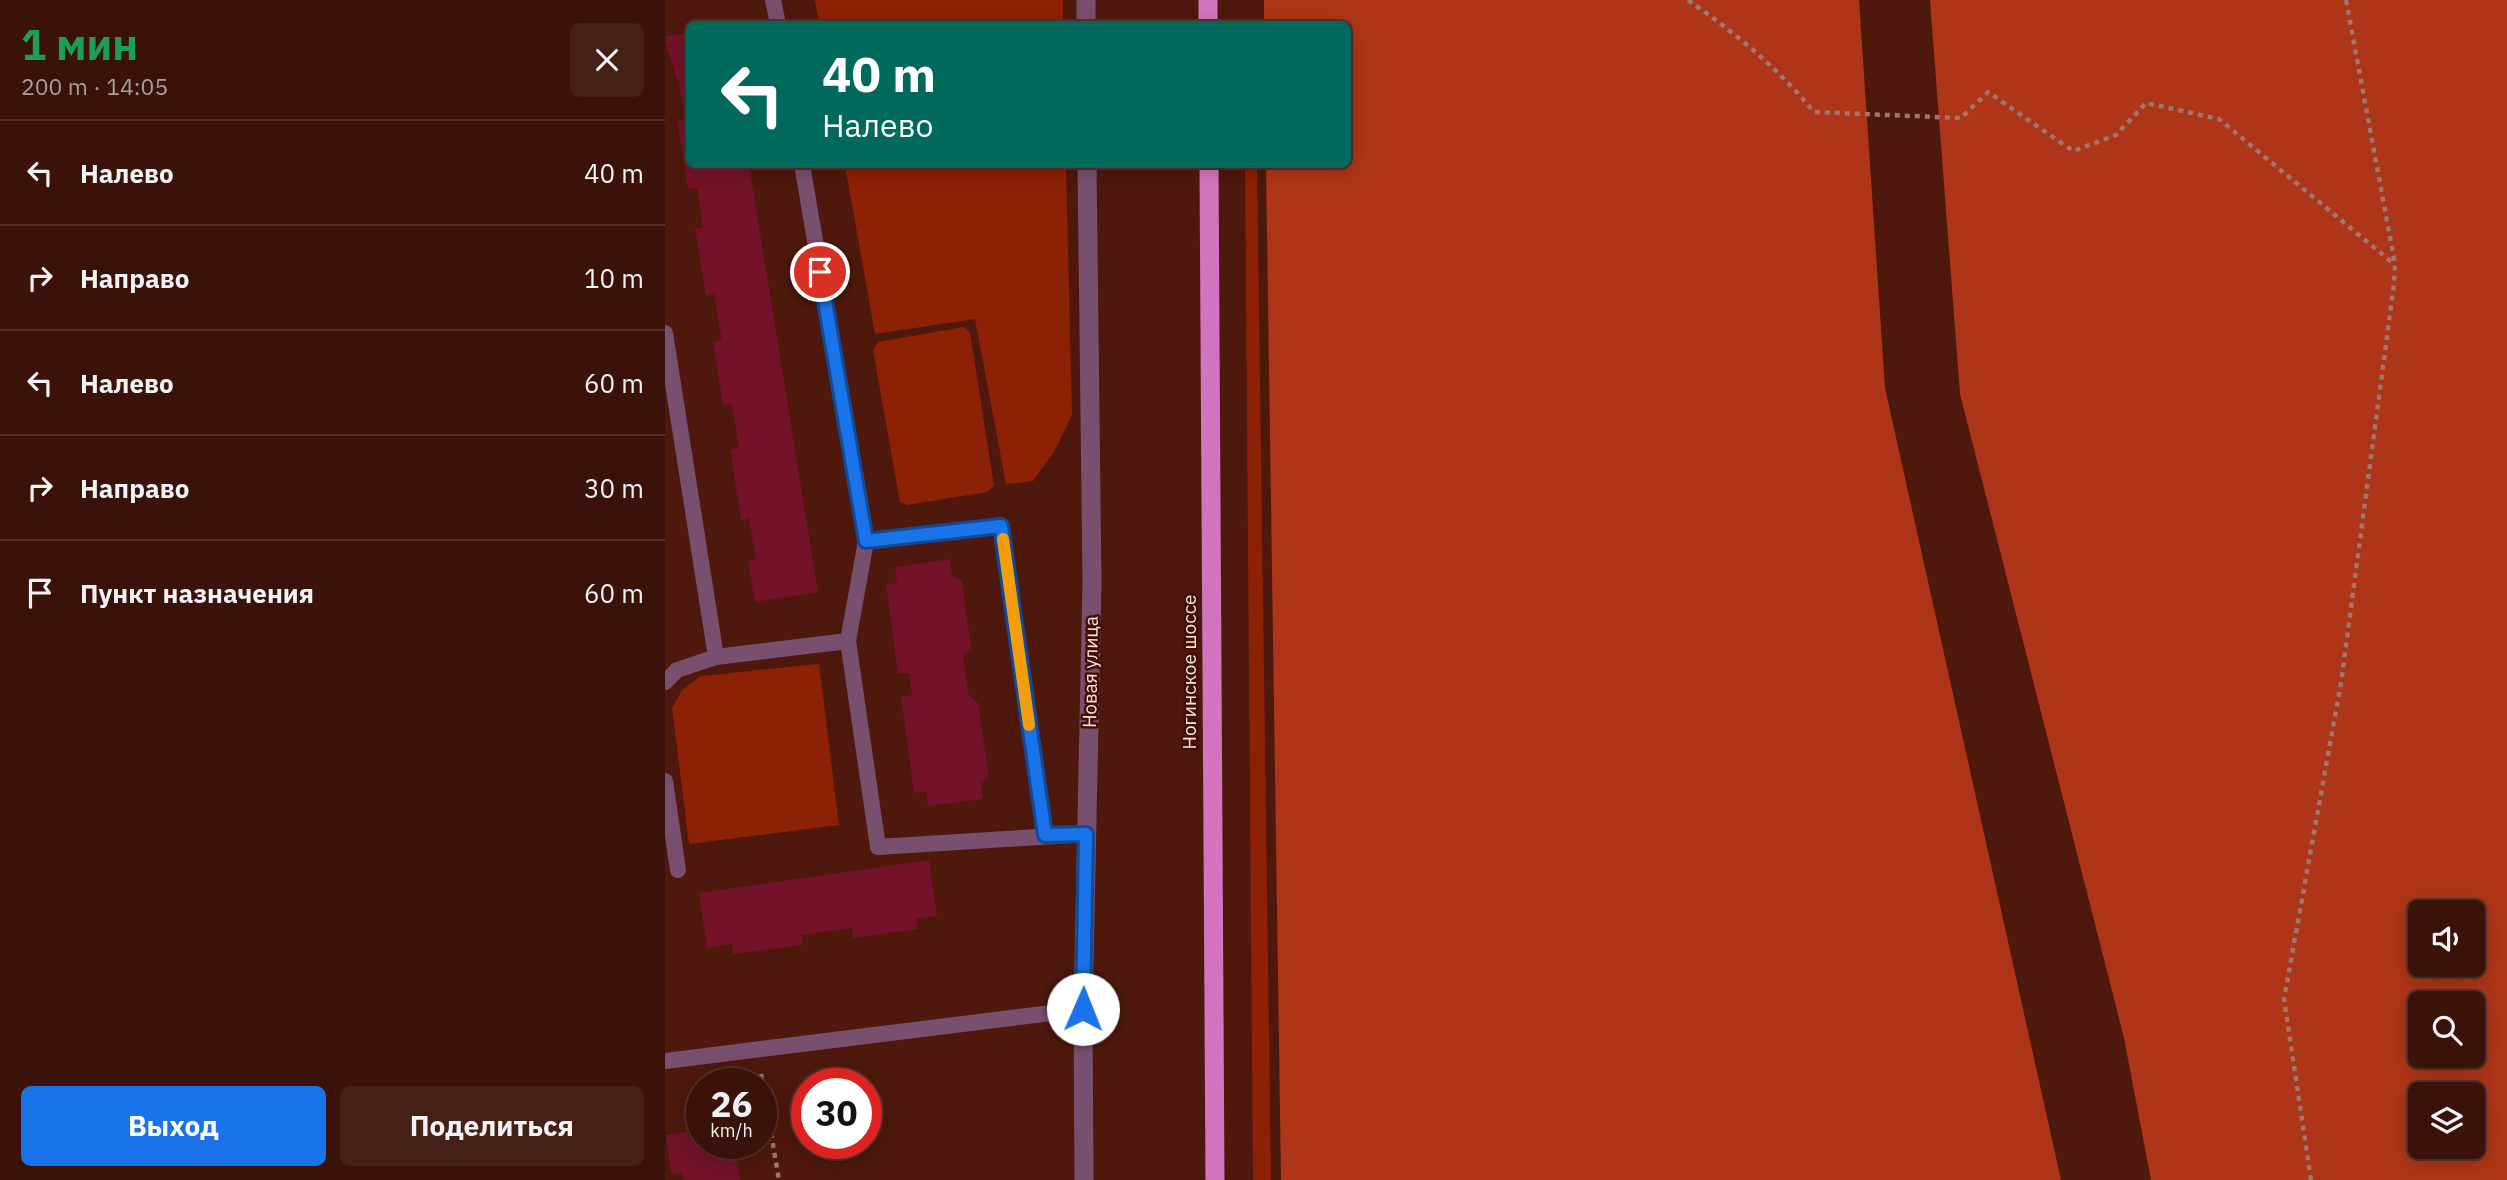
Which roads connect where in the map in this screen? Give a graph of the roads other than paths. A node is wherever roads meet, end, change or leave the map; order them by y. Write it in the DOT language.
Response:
graph roads {
  1 [pos="773,0"];
  2 [pos="1086,0"];
  3 [pos="1208,0"];
  4 [pos="777,21"];
  5 [pos="1086,21"];
  6 [pos="1208,21"];
  7 [pos="803,168"];
  8 [pos="1087,168"];
  9 [pos="1209,168"];
  10 [pos="665,333"];
  11 [pos="866,541"];
  12 [pos="848,641"];
  13 [pos="716,657"];
  14 [pos="665,663"];
  15 [pos="665,682"];
  16 [pos="665,781"];
  17 [pos="1086,834"];
  18 [pos="1045,835"];
  19 [pos="678,870"];
  20 [pos="1083,1009"];
  21 [pos="665,1061"];
  22 [pos="1084,1180"];
  23 [pos="1215,1180"];
  1 -- 4 [label="lane"];
  2 -- 5 [label="street"];
  3 -- 6 [label="highway"];
  7 -- 11 [label="lane"];
  8 -- 17 [label="street, Новая улица"];
  9 -- 23 [label="highway, Ногинское шоссе"];
  10 -- 13 [label="lane"];
  11 -- 12 [label="lane"];
  11 -- 18 [label="lane"];
  12 -- 13 [label="lane"];
  12 -- 18 [label="lane"];
  13 -- 14 [label="lane"];
  13 -- 15 [label="lane"];
  16 -- 19 [label="lane"];
  17 -- 18 [label="lane"];
  17 -- 20 [label="street, Новая улица"];
  20 -- 21 [label="lane"];
  20 -- 22 [label="street, Новая улица"];
}
